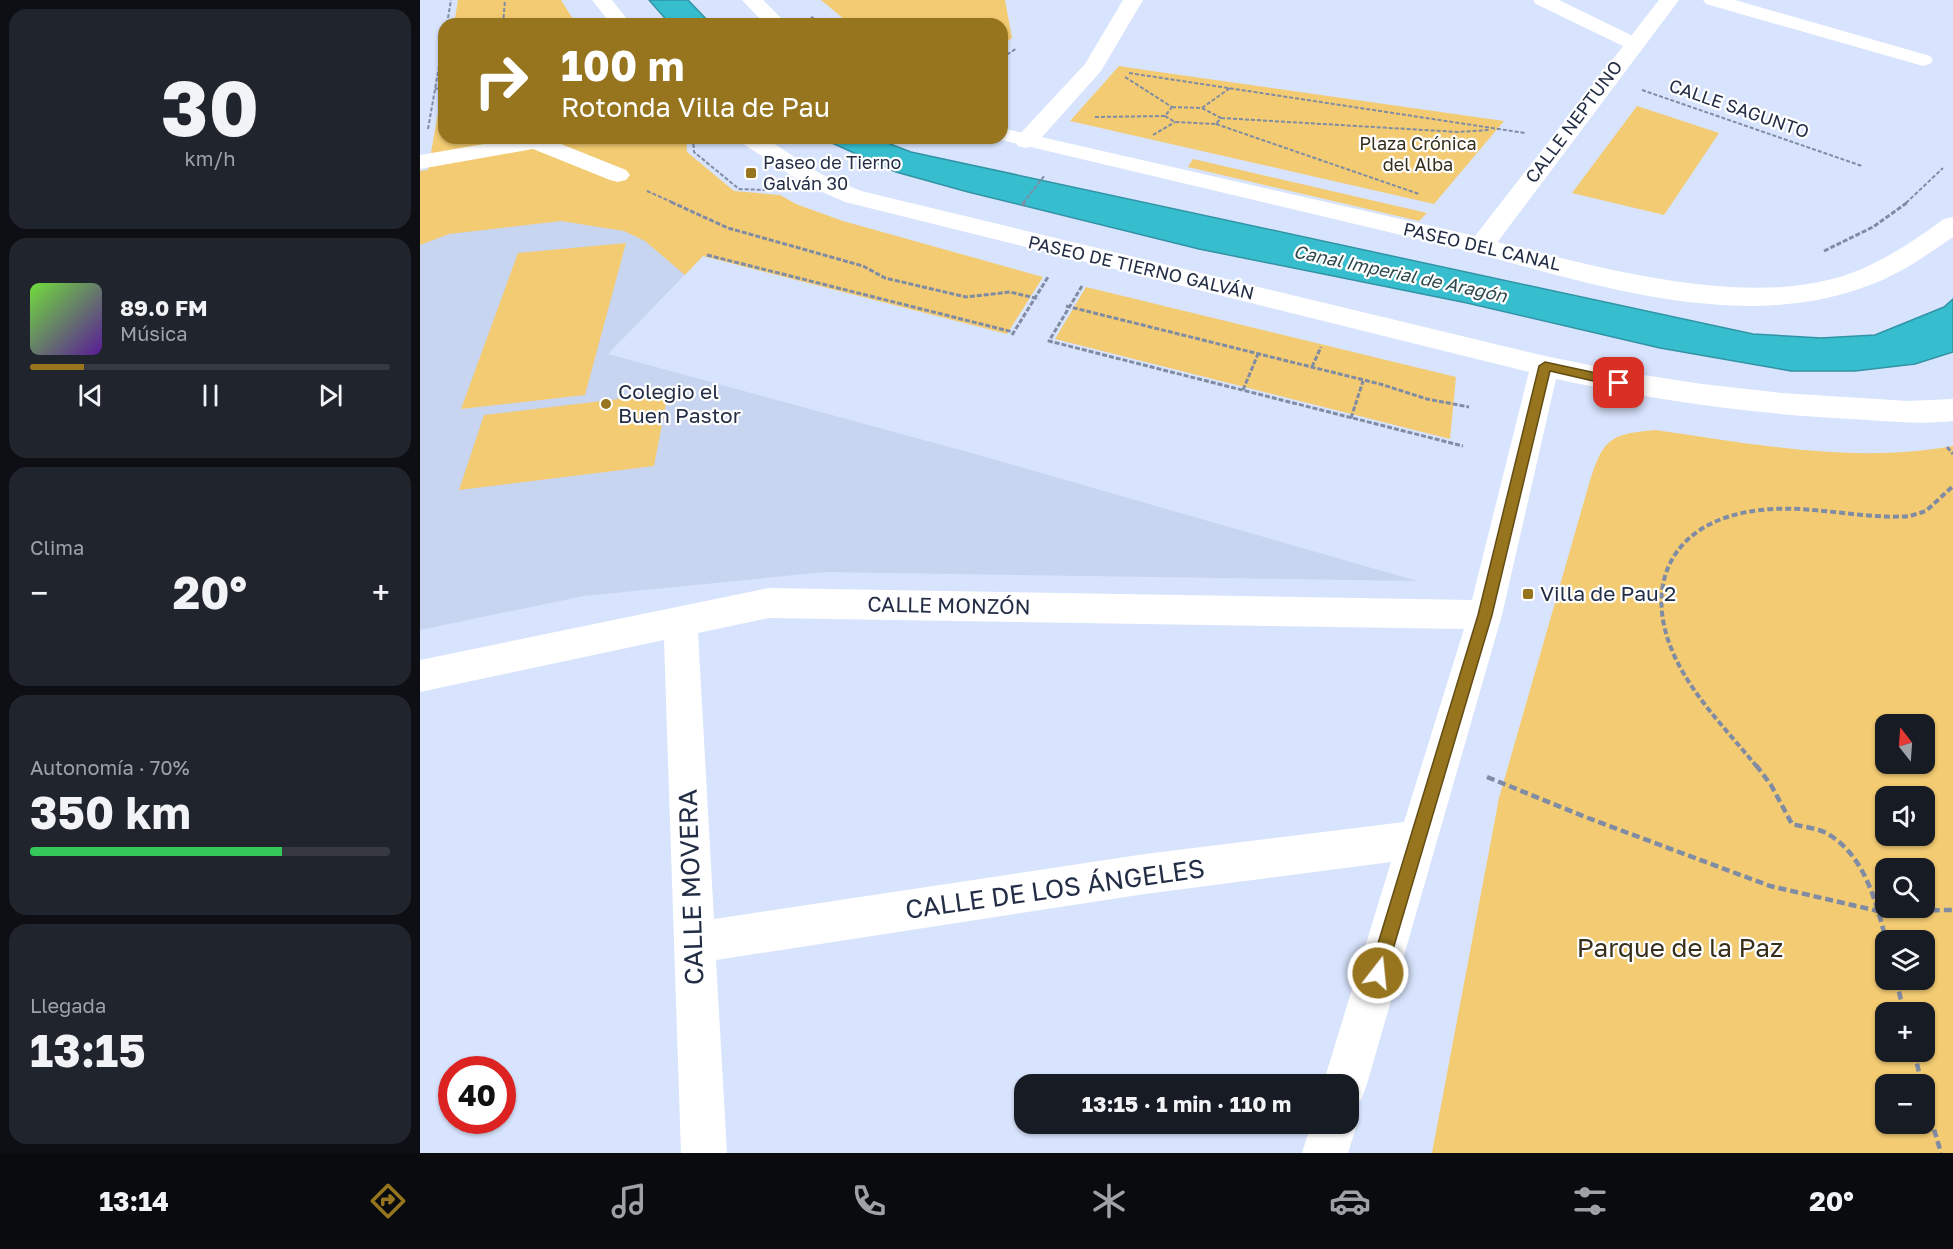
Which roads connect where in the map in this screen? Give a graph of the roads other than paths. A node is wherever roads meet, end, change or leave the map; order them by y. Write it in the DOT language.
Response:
graph roads {
  1 [pos="602,0"];
  2 [pos="752,0"];
  3 [pos="1133,0"];
  4 [pos="1543,0"];
  5 [pos="1669,0"];
  6 [pos="1713,0"];
  7 [pos="616,18"];
  8 [pos="771,18"];
  9 [pos="1634,44"];
  10 [pos="1923,60"];
  11 [pos="1008,136"];
  12 [pos="1026,141"];
  13 [pos="512,144"];
  14 [pos="540,144"];
  15 [pos="759,144"];
  16 [pos="422,159"];
  17 [pos="618,175"];
  18 [pos="1953,225"];
  19 [pos="1481,246"];
  20 [pos="1545,366"];
  21 [pos="1953,410"];
  22 [pos="1485,615"];
  23 [pos="680,620"];
  24 [pos="420,676"];
  25 [pos="1417,840"];
  26 [pos="693,943"];
  27 [pos="1348,1074"];
  28 [pos="1331,1134"];
  29 [pos="704,1153"];
  30 [pos="1325,1153"];
  1 -- 7 [label="street"];
  2 -- 8 [label="street"];
  3 -- 12 [label="street"];
  4 -- 9 [label="street"];
  5 -- 9 [label="street, CALLE NEPTUNO"];
  6 -- 10 [label="street"];
  9 -- 19 [label="street, CALLE NEPTUNO"];
  11 -- 12 [label="street, PASEO DEL CANAL"];
  12 -- 19 [label="street, PASEO DEL CANAL"];
  13 -- 16 [label="street"];
  14 -- 17 [label="street"];
  15 -- 20 [label="street, PASEO DE TIERNO GALVÁN"];
  18 -- 19 [label="street, PASEO DEL CANAL"];
  20 -- 21 [label="street, PASEO DE TIERNO GALVÁN"];
  20 -- 22 [label="street"];
  22 -- 23 [label="street, CALLE MONZÓN"];
  22 -- 25 [label="street"];
  23 -- 24 [label="street, CALLE MONZÓN"];
  23 -- 26 [label="street, CALLE MOVERA"];
  25 -- 26 [label="street, CALLE DE LOS ÁNGELES"];
  25 -- 27 [label="street"];
  26 -- 29 [label="street, CALLE MOVERA"];
  28 -- 30 [label="street"];
}
